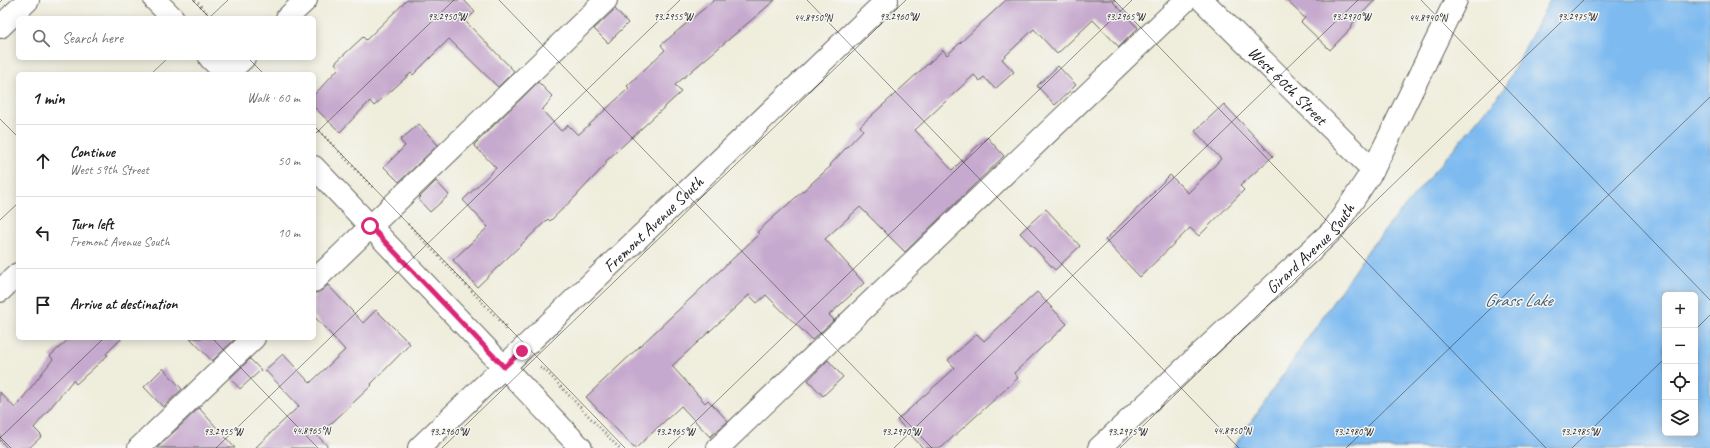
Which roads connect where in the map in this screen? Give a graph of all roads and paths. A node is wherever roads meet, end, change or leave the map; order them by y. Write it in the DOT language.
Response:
graph roads {
  1 [pos="28,0"];
  2 [pos="156,0"];
  3 [pos="195,0"];
  4 [pos="306,0"];
  5 [pos="606,0"];
  6 [pos="887,0"];
  7 [pos="1186,0"];
  8 [pos="1202,0"];
  9 [pos="1456,0"];
  10 [pos="170,16"];
  11 [pos="210,16"];
  12 [pos="289,16"];
  13 [pos="0,27"];
  14 [pos="212,60"];
  15 [pos="242,60"];
  16 [pos="224,72"];
  17 [pos="228,72"];
  18 [pos="316,127"];
  19 [pos="316,169"];
  20 [pos="1373,170"];
  21 [pos="391,206"];
  22 [pos="370,226"];
  23 [pos="16,276"];
  24 [pos="316,279"];
  25 [pos="0,291"];
  26 [pos="504,334"];
  27 [pos="252,340"];
  28 [pos="504,367"];
  29 [pos="538,368"];
  30 [pos="139,448"];
  31 [pos="419,448"];
  32 [pos="581,448"];
  33 [pos="619,448"];
  34 [pos="718,448"];
  35 [pos="1099,448"];
  1 -- 13 [label="street"];
  2 -- 10 [label="street"];
  3 -- 11 [label="path"];
  4 -- 12 [label="street"];
  5 -- 21 [label="street"];
  6 -- 28 [label="street, Fremont Avenue South"];
  7 -- 34 [label="street"];
  8 -- 20 [label="street, West 60th Street"];
  9 -- 20 [label="street, Girard Avenue South"];
  14 -- 16 [label="street"];
  15 -- 17 [label="street"];
  18 -- 21 [label="path"];
  19 -- 22 [label="street"];
  20 -- 35 [label="street, Girard Avenue South"];
  21 -- 22 [label="street"];
  21 -- 26 [label="path"];
  22 -- 24 [label="street"];
  22 -- 28 [label="street"];
  23 -- 25 [label="street"];
  27 -- 30 [label="street"];
  28 -- 31 [label="street, Fremont Avenue South"];
  28 -- 32 [label="street"];
  29 -- 33 [label="path"];
}
